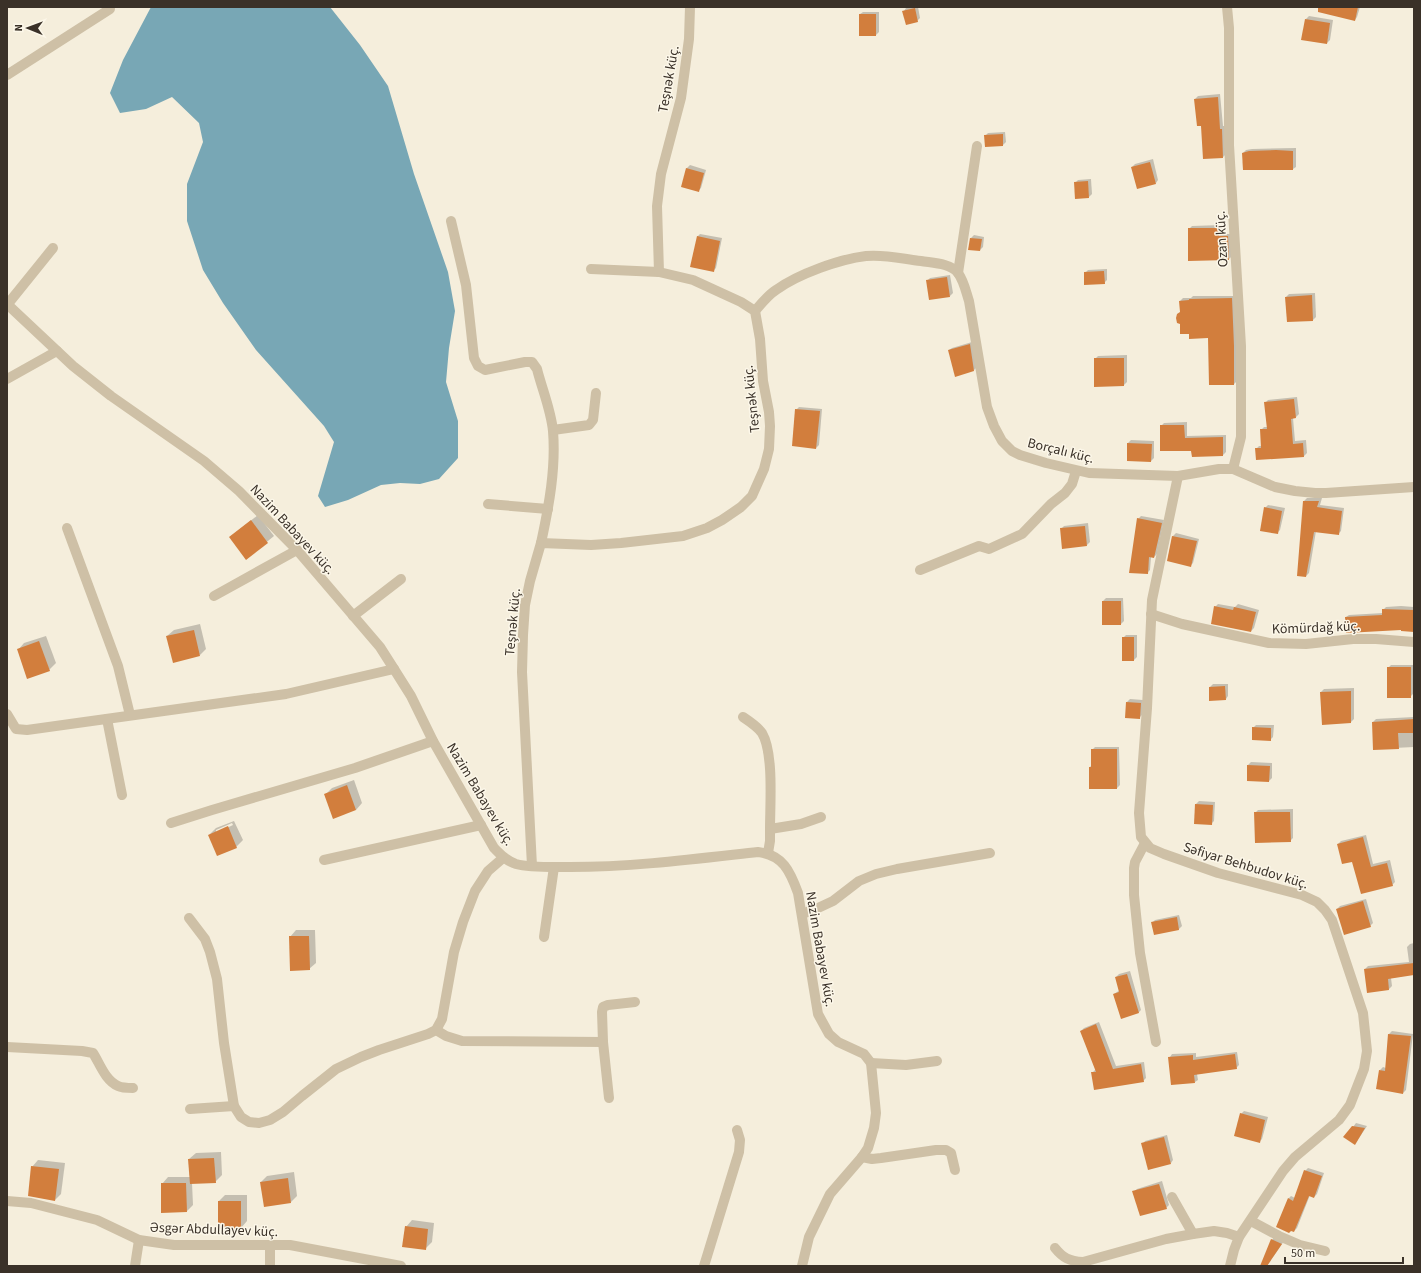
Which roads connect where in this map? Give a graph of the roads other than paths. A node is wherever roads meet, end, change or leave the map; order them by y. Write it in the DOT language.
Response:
graph roads {
  1 [pos="690,7"];
  2 [pos="1227,7"];
  3 [pos="110,9"];
  4 [pos="7,76"];
  5 [pos="977,146"];
  6 [pos="451,221"];
  7 [pos="52,248"];
  8 [pos="591,269"];
  9 [pos="659,272"];
  10 [pos="958,273"];
  11 [pos="7,305"];
  12 [pos="755,311"];
  13 [pos="57,351"];
  14 [pos="7,379"];
  15 [pos="596,393"];
  16 [pos="553,430"];
  17 [pos="1233,469"];
  18 [pos="1076,471"];
  19 [pos="1178,476"];
  20 [pos="1414,487"];
  21 [pos="488,504"];
  22 [pos="548,509"];
  23 [pos="67,528"];
  24 [pos="541,543"];
  25 [pos="297,550"];
  26 [pos="920,570"];
  27 [pos="401,579"];
  28 [pos="214,596"];
  29 [pos="1151,614"];
  30 [pos="353,616"];
  31 [pos="1414,642"];
  32 [pos="394,669"];
  33 [pos="7,714"];
  34 [pos="130,715"];
  35 [pos="743,716"];
  36 [pos="107,719"];
  37 [pos="433,741"];
  38 [pos="122,794"];
  39 [pos="821,817"];
  40 [pos="171,823"];
  41 [pos="481,825"];
  42 [pos="770,829"];
  43 [pos="1145,843"];
  44 [pos="768,853"];
  45 [pos="990,853"];
  46 [pos="503,858"];
  47 [pos="324,860"];
  48 [pos="532,866"];
  49 [pos="554,867"];
  50 [pos="802,914"];
  51 [pos="189,918"];
  52 [pos="544,937"];
  53 [pos="635,1002"];
  54 [pos="436,1030"];
  55 [pos="603,1042"];
  56 [pos="1156,1042"];
  57 [pos="7,1047"];
  58 [pos="937,1060"];
  59 [pos="872,1063"];
  60 [pos="133,1088"];
  61 [pos="609,1098"];
  62 [pos="234,1106"];
  63 [pos="190,1109"];
  64 [pos="738,1130"];
  65 [pos="862,1157"];
  66 [pos="954,1170"];
  67 [pos="1172,1197"];
  68 [pos="7,1201"];
  69 [pos="1251,1221"];
  70 [pos="1193,1234"];
  71 [pos="1239,1237"];
  72 [pos="139,1240"];
  73 [pos="270,1245"];
  74 [pos="1055,1248"];
  75 [pos="1325,1251"];
  76 [pos="136,1266"];
  77 [pos="270,1266"];
  78 [pos="400,1266"];
  79 [pos="704,1266"];
  80 [pos="802,1266"];
  81 [pos="1230,1266"];
  1 -- 9 [label="street, Teşnək küç."];
  2 -- 17 [label="street, Ozan küç."];
  3 -- 4 [label="street"];
  5 -- 10 [label="street"];
  6 -- 16 [label="street"];
  7 -- 11 [label="street"];
  8 -- 9 [label="street"];
  9 -- 12 [label="street"];
  10 -- 12 [label="street"];
  10 -- 18 [label="street, Borçalı küç."];
  11 -- 13 [label="street, Nazim Babayev küç."];
  12 -- 24 [label="street, Teşnək küç."];
  13 -- 14 [label="street"];
  13 -- 25 [label="street, Nazim Babayev küç."];
  15 -- 16 [label="street"];
  16 -- 22 [label="street"];
  17 -- 19 [label="street, Borçalı küç."];
  17 -- 20 [label="street, Borçalı küç."];
  18 -- 19 [label="street, Borçalı küç."];
  18 -- 26 [label="street"];
  19 -- 29 [label="street"];
  21 -- 22 [label="street"];
  22 -- 24 [label="street"];
  23 -- 34 [label="street"];
  24 -- 48 [label="street, Teşnək küç."];
  25 -- 28 [label="street"];
  25 -- 30 [label="street, Nazim Babayev küç."];
  27 -- 30 [label="street"];
  29 -- 31 [label="street, Kömürdağ küç."];
  29 -- 43 [label="street"];
  30 -- 32 [label="street, Nazim Babayev küç."];
  32 -- 34 [label="street"];
  32 -- 37 [label="street, Nazim Babayev küç."];
  33 -- 36 [label="street"];
  34 -- 36 [label="street"];
  35 -- 42 [label="street"];
  36 -- 38 [label="street"];
  37 -- 40 [label="street"];
  37 -- 41 [label="street, Nazim Babayev küç."];
  39 -- 42 [label="street"];
  41 -- 46 [label="street, Nazim Babayev küç."];
  41 -- 47 [label="street"];
  42 -- 44 [label="street"];
  43 -- 56 [label="street"];
  43 -- 69 [label="street, Səfiyar Behbudov küç."];
  44 -- 49 [label="street, Nazim Babayev küç."];
  44 -- 50 [label="street, Nazim Babayev küç."];
  45 -- 50 [label="street"];
  46 -- 48 [label="street, Nazim Babayev küç."];
  46 -- 54 [label="street"];
  48 -- 49 [label="street, Nazim Babayev küç."];
  49 -- 52 [label="street"];
  50 -- 59 [label="street, Nazim Babayev küç."];
  51 -- 62 [label="street"];
  53 -- 55 [label="street"];
  54 -- 55 [label="street"];
  54 -- 62 [label="street"];
  55 -- 61 [label="street"];
  57 -- 60 [label="street"];
  58 -- 59 [label="street"];
  59 -- 65 [label="street"];
  62 -- 63 [label="street"];
  64 -- 79 [label="street"];
  65 -- 66 [label="street"];
  65 -- 80 [label="street"];
  67 -- 70 [label="street"];
  68 -- 72 [label="street, Əsgər Abdullayev küç."];
  69 -- 71 [label="street, Səfiyar Behbudov küç."];
  69 -- 75 [label="street"];
  70 -- 71 [label="street"];
  70 -- 74 [label="street"];
  71 -- 81 [label="street, Səfiyar Behbudov küç."];
  72 -- 73 [label="street, Əsgər Abdullayev küç."];
  72 -- 76 [label="street"];
  73 -- 77 [label="street"];
  73 -- 78 [label="street, Əsgər Abdullayev küç."];
}
